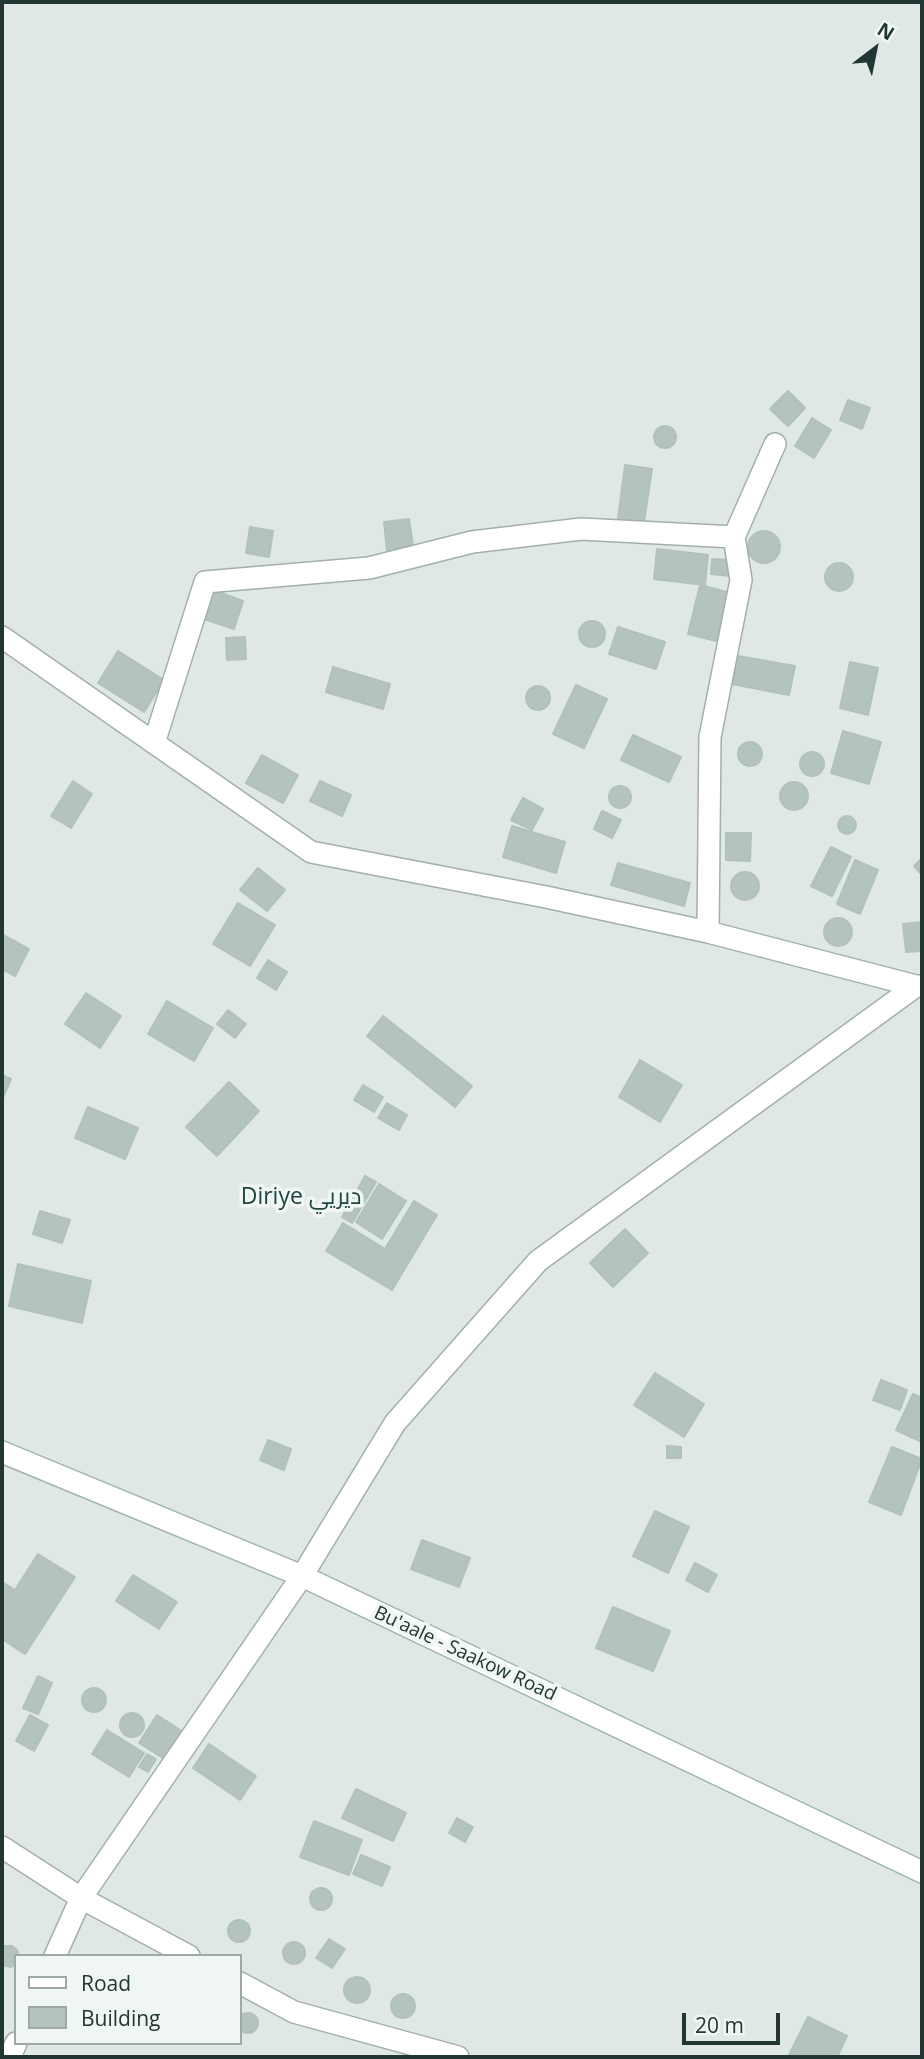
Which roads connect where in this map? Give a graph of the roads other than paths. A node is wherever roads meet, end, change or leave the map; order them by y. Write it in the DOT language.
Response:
graph roads {
  1 [pos="775,444"];
  2 [pos="734,537"];
  3 [pos="2,637"];
  4 [pos="154,743"];
  5 [pos="708,932"];
  6 [pos="919,986"];
  7 [pos="2,1452"];
  8 [pos="302,1576"];
  9 [pos="2,1847"];
  10 [pos="922,1872"];
  11 [pos="81,1898"];
  12 [pos="56,1954"];
  13 [pos="184,1954"];
  14 [pos="242,1984"];
  15 [pos="458,2057"];
  1 -- 2 [label="street"];
  2 -- 4 [label="street"];
  2 -- 5 [label="street"];
  3 -- 4 [label="street"];
  4 -- 5 [label="street"];
  5 -- 6 [label="street"];
  6 -- 8 [label="street"];
  7 -- 8 [label="street, Bu'aale - Saakow Road"];
  8 -- 10 [label="street, Bu'aale - Saakow Road"];
  8 -- 11 [label="street"];
  9 -- 11 [label="street"];
  11 -- 12 [label="street"];
  11 -- 13 [label="street"];
  14 -- 15 [label="street"];
}
